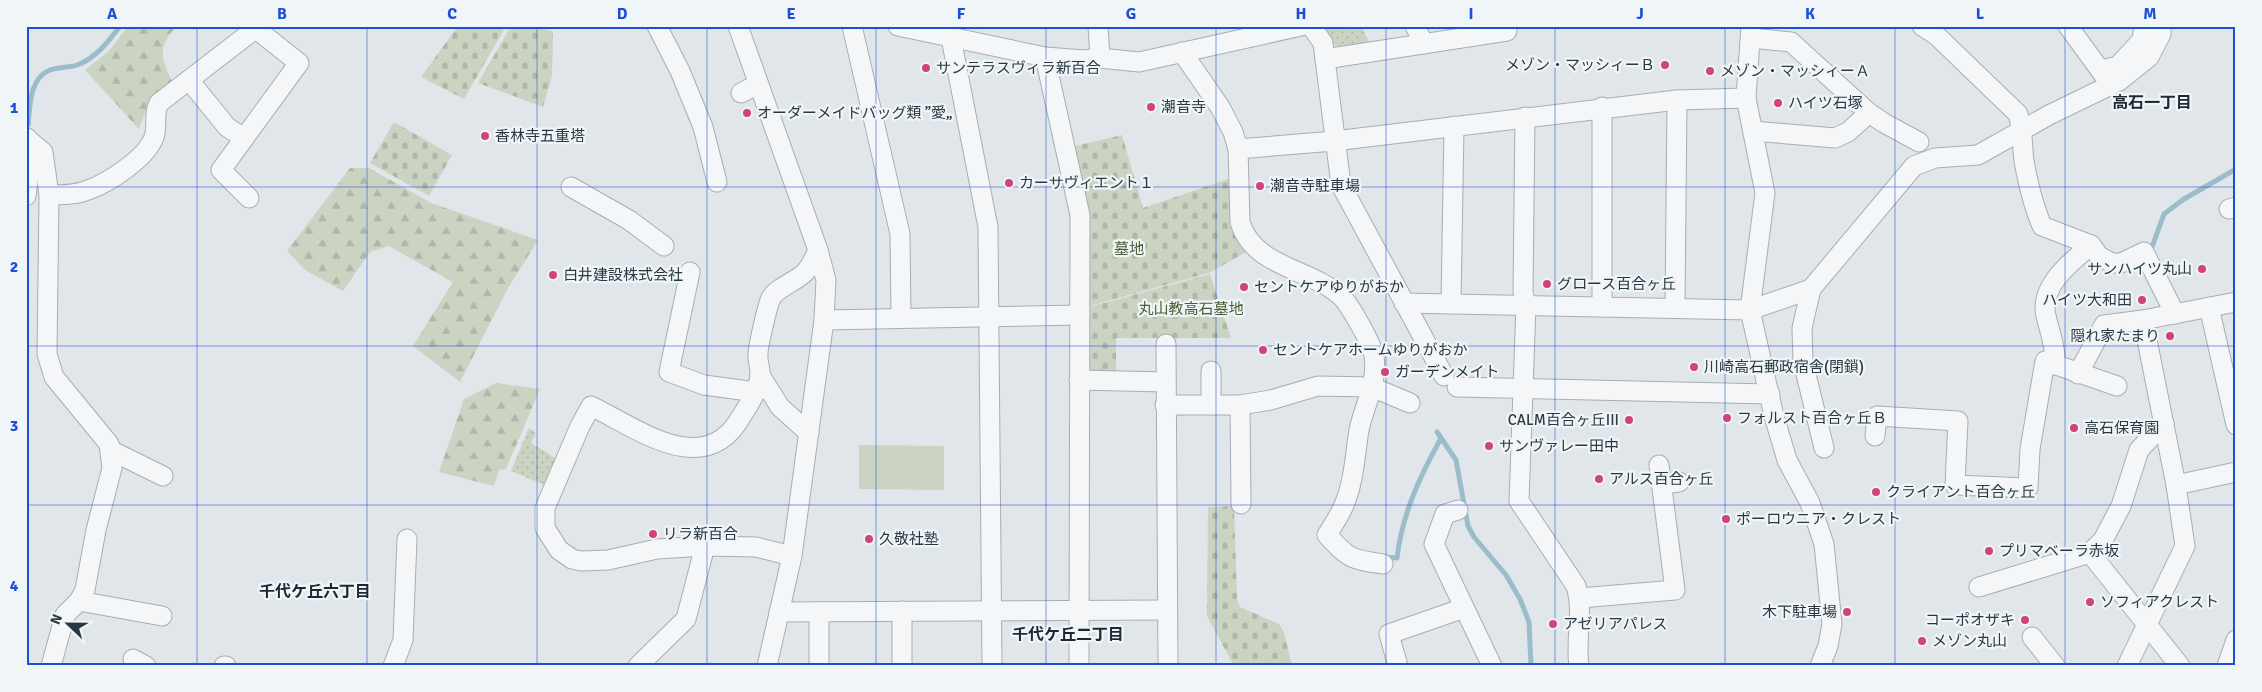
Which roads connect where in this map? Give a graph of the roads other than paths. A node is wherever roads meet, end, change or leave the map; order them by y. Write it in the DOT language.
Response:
graph roads {
  1 [pos="657,26"];
  2 [pos="738,26"];
  3 [pos="852,26"];
  4 [pos="898,26"];
  5 [pos="978,26"];
  6 [pos="1098,26"];
  7 [pos="1301,26"];
  8 [pos="1311,26"];
  9 [pos="1415,26"];
  10 [pos="1505,26"];
  11 [pos="2068,26"];
  12 [pos="2144,26"];
  13 [pos="2161,26"];
  14 [pos="257,27"];
  15 [pos="1934,29"];
  16 [pos="1751,32"];
  17 [pos="951,38"];
  18 [pos="1424,44"];
  19 [pos="981,45"];
  20 [pos="1182,52"];
  21 [pos="1045,57"];
  22 [pos="1100,58"];
  23 [pos="1325,59"];
  24 [pos="2106,77"];
  25 [pos="189,80"];
  26 [pos="758,84"];
  27 [pos="741,93"];
  28 [pos="1746,98"];
  29 [pos="1677,100"];
  30 [pos="1602,107"];
  31 [pos="1870,113"];
  32 [pos="1525,117"];
  33 [pos="1454,126"];
  34 [pos="1753,131"];
  35 [pos="2023,131"];
  36 [pos="27,138"];
  37 [pos="244,138"];
  38 [pos="1334,141"];
  39 [pos="1919,142"];
  40 [pos="1238,149"];
  41 [pos="717,182"];
  42 [pos="571,188"];
  43 [pos="49,194"];
  44 [pos="26,196"];
  45 [pos="249,198"];
  46 [pos="2091,245"];
  47 [pos="664,246"];
  48 [pos="818,250"];
  49 [pos="690,272"];
  50 [pos="1811,289"];
  51 [pos="2236,302"];
  52 [pos="1404,303"];
  53 [pos="1451,304"];
  54 [pos="1526,305"];
  55 [pos="1602,307"];
  56 [pos="2209,307"];
  57 [pos="1675,308"];
  58 [pos="1750,310"];
  59 [pos="2175,314"];
  60 [pos="1079,315"];
  61 [pos="989,316"];
  62 [pos="902,318"];
  63 [pos="824,320"];
  64 [pos="2144,320"];
  65 [pos="1166,344"];
  66 [pos="2055,365"];
  67 [pos="1211,371"];
  68 [pos="2078,374"];
  69 [pos="1078,380"];
  70 [pos="1165,382"];
  71 [pos="758,384"];
  72 [pos="2117,386"];
  73 [pos="1372,387"];
  74 [pos="1523,389"];
  75 [pos="1770,394"];
  76 [pos="1410,403"];
  77 [pos="1165,405"];
  78 [pos="1212,405"];
  79 [pos="1240,405"];
  80 [pos="2164,423"];
  81 [pos="2236,425"];
  82 [pos="809,433"];
  83 [pos="1875,436"];
  84 [pos="1824,448"];
  85 [pos="110,450"];
  86 [pos="1659,465"];
  87 [pos="2236,472"];
  88 [pos="163,476"];
  89 [pos="2176,485"];
  90 [pos="1241,504"];
  91 [pos="1458,510"];
  92 [pos="407,539"];
  93 [pos="705,546"];
  94 [pos="2090,553"];
  95 [pos="792,556"];
  96 [pos="1383,564"];
  97 [pos="1979,587"];
  98 [pos="1580,598"];
  99 [pos="78,601"];
  100 [pos="1464,608"];
  101 [pos="1167,610"];
  102 [pos="902,611"];
  103 [pos="992,611"];
  104 [pos="1080,611"];
  105 [pos="780,612"];
  106 [pos="819,612"];
  107 [pos="162,616"];
  108 [pos="2147,624"];
  109 [pos="2032,637"];
  110 [pos="2236,640"];
  111 [pos="51,666"];
  112 [pos="393,666"];
  113 [pos="638,666"];
  114 [pos="767,666"];
  115 [pos="819,666"];
  116 [pos="902,666"];
  117 [pos="992,666"];
  118 [pos="1080,666"];
  119 [pos="1168,666"];
  120 [pos="1398,666"];
  121 [pos="1492,666"];
  122 [pos="1580,666"];
  123 [pos="1820,666"];
  124 [pos="2056,666"];
  125 [pos="2127,666"];
  126 [pos="2180,666"];
  127 [pos="2227,666"];
  1 -- 41 [label="street"];
  2 -- 26 [label="street"];
  3 -- 62 [label="street"];
  4 -- 17 [label="street"];
  5 -- 19 [label="street"];
  6 -- 22 [label="street"];
  7 -- 20 [label="street"];
  8 -- 23 [label="street"];
  9 -- 18 [label="street"];
  10 -- 18 [label="street"];
  11 -- 24 [label="street"];
  12 -- 24 [label="street"];
  13 -- 24 [label="street"];
  14 -- 25 [label="street"];
  14 -- 37 [label="street"];
  15 -- 35 [label="street"];
  16 -- 28 [label="street"];
  16 -- 31 [label="street"];
  17 -- 19 [label="street"];
  17 -- 61 [label="street"];
  18 -- 23 [label="street"];
  19 -- 21 [label="street"];
  20 -- 22 [label="street"];
  20 -- 40 [label="street"];
  21 -- 22 [label="street"];
  21 -- 60 [label="street"];
  23 -- 38 [label="street"];
  24 -- 35 [label="street"];
  25 -- 37 [label="street"];
  25 -- 43 [label="street"];
  26 -- 27 [label="street"];
  26 -- 48 [label="street"];
  28 -- 29 [label="street"];
  28 -- 34 [label="street"];
  29 -- 30 [label="street"];
  29 -- 57 [label="street"];
  30 -- 32 [label="street"];
  30 -- 55 [label="street"];
  31 -- 34 [label="street"];
  31 -- 39 [label="street"];
  32 -- 33 [label="street"];
  32 -- 54 [label="street"];
  33 -- 38 [label="street"];
  33 -- 53 [label="street"];
  34 -- 58 [label="street"];
  35 -- 46 [label="street"];
  35 -- 50 [label="street"];
  36 -- 43 [label="street"];
  36 -- 44 [label="street"];
  37 -- 45 [label="street"];
  38 -- 40 [label="street"];
  38 -- 52 [label="street"];
  40 -- 73 [label="street"];
  42 -- 47 [label="street"];
  43 -- 85 [label="street"];
  46 -- 59 [label="street"];
  46 -- 66 [label="street"];
  48 -- 63 [label="street"];
  48 -- 71 [label="street"];
  49 -- 71 [label="street"];
  50 -- 58 [label="street"];
  50 -- 84 [label="street"];
  51 -- 56 [label="street"];
  52 -- 53 [label="street"];
  52 -- 74 [label="street"];
  53 -- 54 [label="street"];
  54 -- 55 [label="street"];
  54 -- 74 [label="street"];
  55 -- 57 [label="street"];
  56 -- 59 [label="street"];
  56 -- 81 [label="street"];
  57 -- 58 [label="street"];
  58 -- 75 [label="street"];
  59 -- 64 [label="street"];
  60 -- 61 [label="street"];
  60 -- 69 [label="street"];
  61 -- 62 [label="street"];
  61 -- 103 [label="street"];
  62 -- 63 [label="street"];
  63 -- 82 [label="street"];
  64 -- 68 [label="street"];
  64 -- 80 [label="street"];
  65 -- 70 [label="street"];
  66 -- 68 [label="street"];
  66 -- 83 [label="street"];
  67 -- 78 [label="street"];
  68 -- 72 [label="street"];
  69 -- 70 [label="street"];
  69 -- 104 [label="street"];
  70 -- 77 [label="street"];
  71 -- 82 [label="street"];
  71 -- 93 [label="street"];
  73 -- 76 [label="street"];
  73 -- 79 [label="street"];
  73 -- 96 [label="street"];
  74 -- 75 [label="street"];
  74 -- 98 [label="street"];
  75 -- 123 [label="street"];
  77 -- 78 [label="street"];
  77 -- 101 [label="street"];
  78 -- 79 [label="street"];
  79 -- 90 [label="street"];
  80 -- 89 [label="street"];
  80 -- 94 [label="street"];
  82 -- 95 [label="street"];
  85 -- 88 [label="street"];
  85 -- 99 [label="street"];
  86 -- 98 [label="street"];
  87 -- 89 [label="street"];
  89 -- 108 [label="street"];
  91 -- 100 [label="street"];
  92 -- 112 [label="street"];
  93 -- 95 [label="street"];
  93 -- 113 [label="street"];
  94 -- 97 [label="street"];
  94 -- 108 [label="street"];
  95 -- 105 [label="street"];
  98 -- 122 [label="street"];
  99 -- 107 [label="street"];
  99 -- 111 [label="street"];
  100 -- 120 [label="street"];
  100 -- 121 [label="street"];
  101 -- 104 [label="street"];
  101 -- 119 [label="street"];
  102 -- 103 [label="street"];
  102 -- 106 [label="street"];
  102 -- 116 [label="street"];
  103 -- 104 [label="street"];
  103 -- 117 [label="street"];
  104 -- 118 [label="street"];
  105 -- 106 [label="street"];
  105 -- 114 [label="street"];
  106 -- 115 [label="street"];
  108 -- 125 [label="street"];
  108 -- 126 [label="street"];
  109 -- 124 [label="street"];
  110 -- 127 [label="street"];
}
